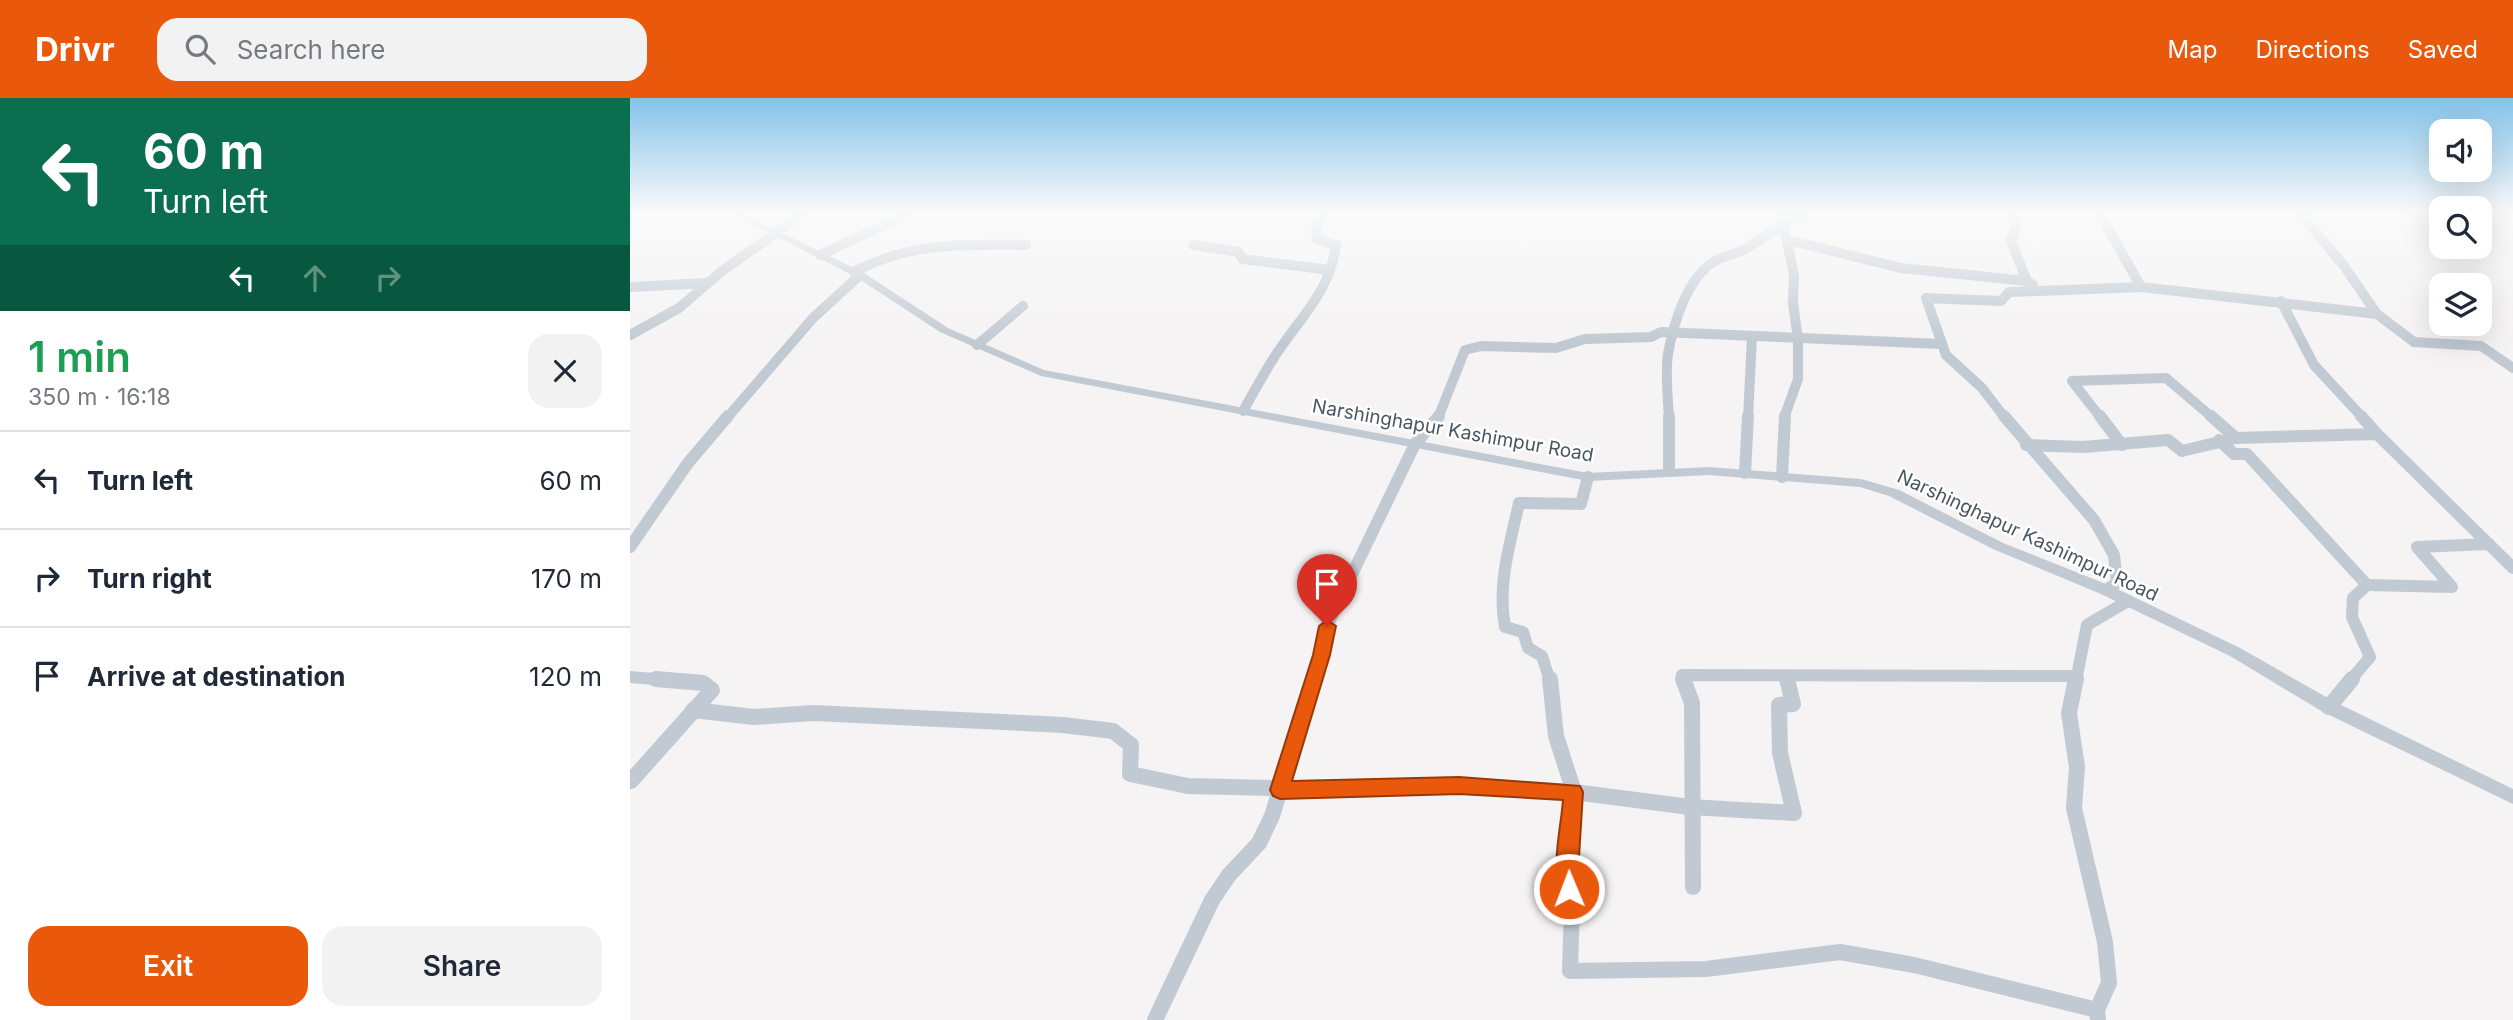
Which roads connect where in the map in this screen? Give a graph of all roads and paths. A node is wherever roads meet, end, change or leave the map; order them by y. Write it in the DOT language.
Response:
graph roads {
  1 [pos="746,257"];
  2 [pos="824,257"];
  3 [pos="882,257"];
  4 [pos="1241,257"];
  5 [pos="1333,257"];
  6 [pos="1725,257"];
  7 [pos="1791,257"];
  8 [pos="1857,257"];
  9 [pos="2017,257"];
  10 [pos="2124,257"];
  11 [pos="2337,257"];
  12 [pos="1330,270"];
  13 [pos="857,273"];
  14 [pos="2027,281"];
  15 [pos="708,283"];
  16 [pos="630,286"];
  17 [pos="2141,287"];
  18 [pos="2042,291"];
  19 [pos="2281,301"];
  20 [pos="1023,306"];
  21 [pos="2377,314"];
  22 [pos="1675,334"];
  23 [pos="630,335"];
  24 [pos="1752,337"];
  25 [pos="1798,340"];
  26 [pos="1942,344"];
  27 [pos="977,345"];
  28 [pos="2513,368"];
  29 [pos="1244,411"];
  30 [pos="2376,434"];
  31 [pos="2236,438"];
  32 [pos="2219,440"];
  33 [pos="1415,444"];
  34 [pos="2026,445"];
  35 [pos="2122,445"];
  36 [pos="1669,470"];
  37 [pos="1745,473"];
  38 [pos="1588,477"];
  39 [pos="1782,477"];
  40 [pos="2488,544"];
  41 [pos="630,547"];
  42 [pos="2513,568"];
  43 [pos="2367,585"];
  44 [pos="2106,590"];
  45 [pos="2127,601"];
  46 [pos="2076,676"];
  47 [pos="630,677"];
  48 [pos="1786,677"];
  49 [pos="2329,707"];
  50 [pos="693,710"];
  51 [pos="631,780"];
  52 [pos="1280,790"];
  53 [pos="1574,792"];
  54 [pos="2513,797"];
  55 [pos="1690,807"];
  56 [pos="1693,887"];
  57 [pos="2098,1015"];
  58 [pos="1155,1020"];
  1 -- 15 [label="street"];
  2 -- 13 [label="street, Narshinghapur Kashimpur Road"];
  3 -- 13 [label="street"];
  4 -- 12 [label="street"];
  5 -- 12 [label="street"];
  6 -- 22 [label="street"];
  7 -- 25 [label="street"];
  8 -- 14 [label="street"];
  9 -- 14 [label="street"];
  10 -- 17 [label="street"];
  11 -- 21 [label="street"];
  12 -- 29 [label="street"];
  13 -- 27 [label="street, Narshinghapur Kashimpur Road"];
  13 -- 41 [label="street"];
  14 -- 18 [label="street"];
  15 -- 16 [label="street"];
  15 -- 23 [label="street"];
  17 -- 18 [label="street"];
  17 -- 19 [label="street"];
  18 -- 26 [label="street"];
  19 -- 21 [label="street"];
  19 -- 30 [label="street"];
  20 -- 27 [label="street"];
  21 -- 28 [label="street"];
  22 -- 24 [label="street"];
  22 -- 33 [label="street"];
  22 -- 36 [label="street"];
  24 -- 25 [label="street"];
  24 -- 37 [label="street"];
  25 -- 26 [label="street"];
  25 -- 39 [label="street"];
  26 -- 34 [label="street"];
  27 -- 29 [label="street, Narshinghapur Kashimpur Road"];
  29 -- 33 [label="street, Narshinghapur Kashimpur Road"];
  30 -- 31 [label="street"];
  30 -- 40 [label="street"];
  31 -- 32 [label="street"];
  31 -- 35 [label="street"];
  32 -- 35 [label="street"];
  32 -- 43 [label="street"];
  33 -- 38 [label="street, Narshinghapur Kashimpur Road"];
  33 -- 52 [label="street"];
  34 -- 35 [label="street"];
  34 -- 44 [label="street"];
  36 -- 37 [label="street, Narshinghapur Kashimpur Road"];
  36 -- 38 [label="street, Narshinghapur Kashimpur Road"];
  37 -- 39 [label="street, Narshinghapur Kashimpur Road"];
  38 -- 53 [label="street"];
  39 -- 44 [label="street, Narshinghapur Kashimpur Road"];
  40 -- 42 [label="street"];
  40 -- 43 [label="street"];
  43 -- 49 [label="street"];
  44 -- 45 [label="street, Narshinghapur Kashimpur Road"];
  45 -- 46 [label="street"];
  45 -- 49 [label="street, Narshinghapur Kashimpur Road"];
  46 -- 48 [label="street"];
  46 -- 57 [label="street"];
  47 -- 50 [label="street"];
  48 -- 55 [label="street"];
  48 -- 55 [label="street"];
  49 -- 54 [label="street, Narshinghapur Kashimpur Road"];
  50 -- 51 [label="street"];
  50 -- 52 [label="street"];
  52 -- 53 [label="street"];
  52 -- 58 [label="street"];
  53 -- 55 [label="street"];
  53 -- 57 [label="street"];
  55 -- 56 [label="street"];
}
